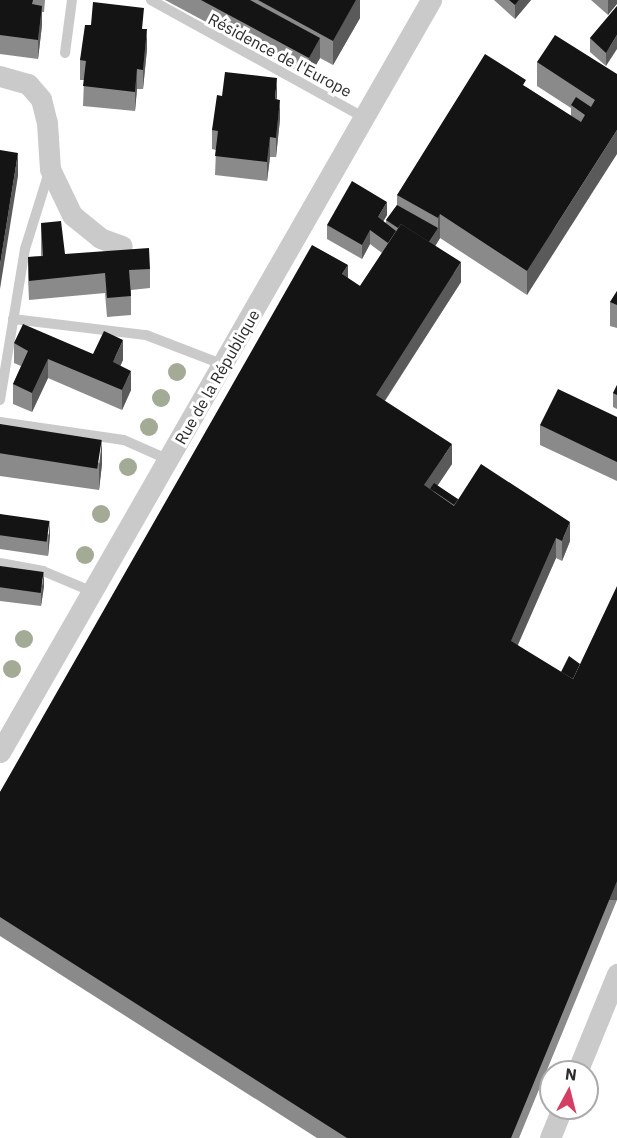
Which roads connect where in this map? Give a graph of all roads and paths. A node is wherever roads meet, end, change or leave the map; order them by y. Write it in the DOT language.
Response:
graph roads {
  1 [pos="72,0"];
  2 [pos="151,0"];
  3 [pos="431,0"];
  4 [pos="65,53"];
  5 [pos="0,76"];
  6 [pos="365,118"];
  7 [pos="50,169"];
  8 [pos="122,246"];
  9 [pos="13,319"];
  10 [pos="224,365"];
  11 [pos="0,400"];
  12 [pos="0,422"];
  13 [pos="169,460"];
  14 [pos="0,563"];
  15 [pos="93,592"];
  16 [pos="0,752"];
  17 [pos="617,974"];
  18 [pos="582,1060"];
  19 [pos="557,1120"];
  20 [pos="550,1138"];
  1 -- 4 [label="lane"];
  2 -- 6 [label="lane, Résidence de l'Europe"];
  3 -- 6 [label="street, Rue de la République"];
  5 -- 7 [label="street"];
  6 -- 10 [label="street, Rue de la République"];
  7 -- 8 [label="street"];
  7 -- 9 [label="lane"];
  9 -- 10 [label="lane"];
  9 -- 11 [label="lane"];
  10 -- 13 [label="street, Rue de la République"];
  12 -- 13 [label="lane"];
  13 -- 15 [label="street, Rue de la République"];
  14 -- 15 [label="lane"];
  15 -- 16 [label="street, Rue de la République"];
  17 -- 18 [label="street"];
  19 -- 20 [label="street"];
}
